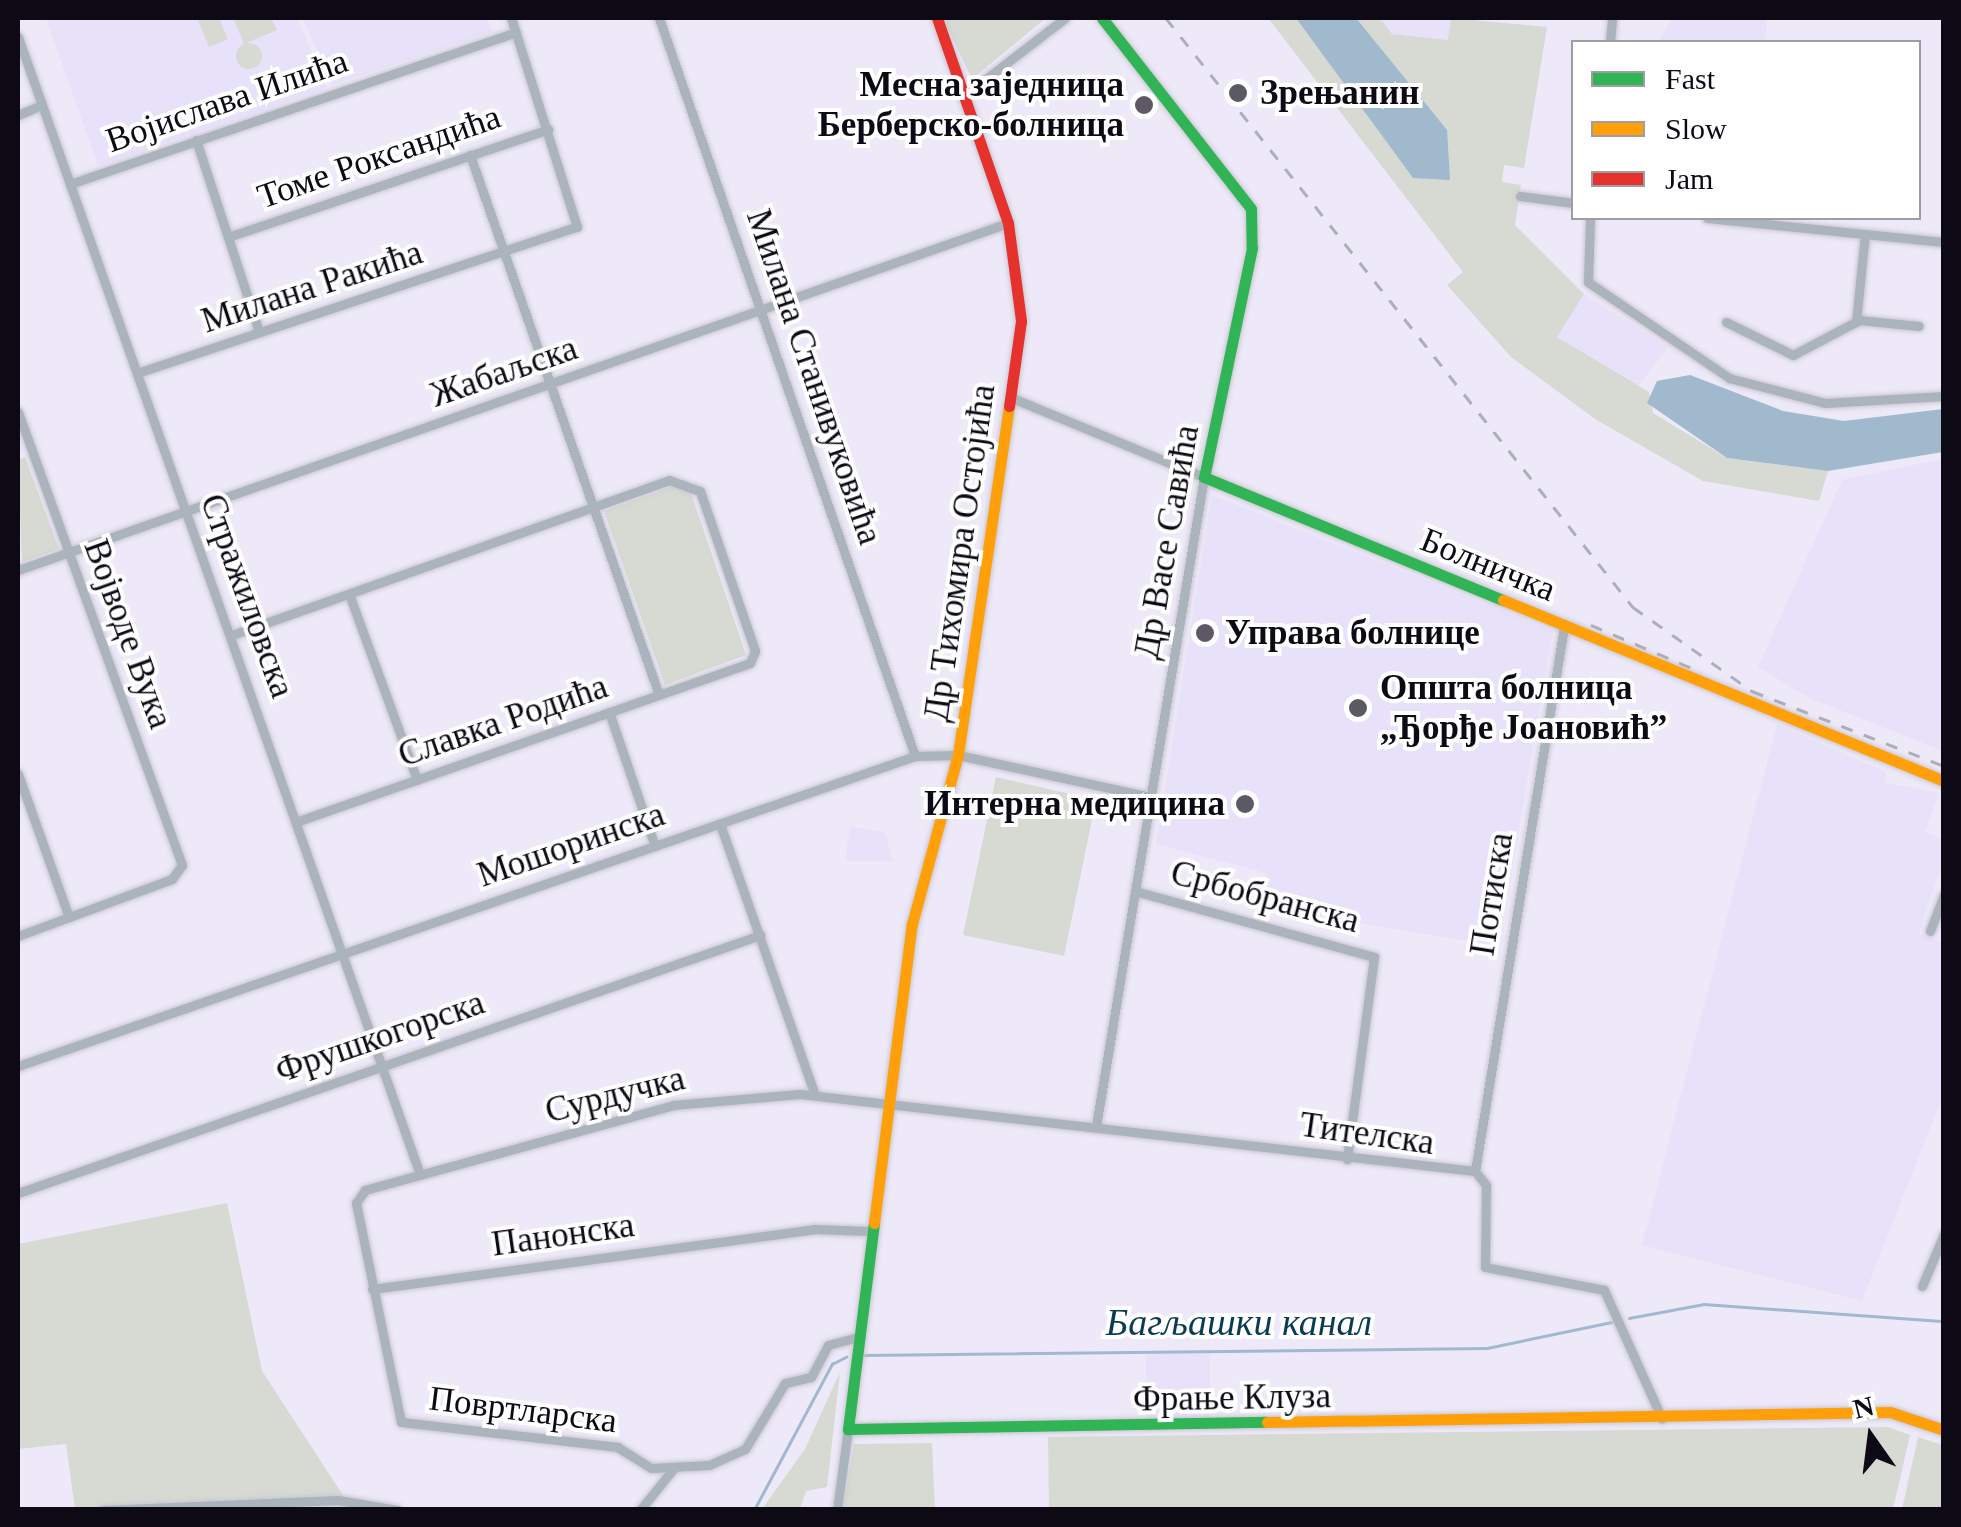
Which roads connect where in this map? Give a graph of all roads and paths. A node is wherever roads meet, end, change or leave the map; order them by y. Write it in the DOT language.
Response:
graph roads {
  1 [pos="511,18"];
  2 [pos="659,18"];
  3 [pos="937,18"];
  4 [pos="1064,18"];
  5 [pos="1102,18"];
  6 [pos="516,32"];
  7 [pos="18,37"];
  8 [pos="965,95"];
  9 [pos="42,105"];
  10 [pos="18,115"];
  11 [pos="548,129"];
  12 [pos="196,140"];
  13 [pos="470,156"];
  14 [pos="70,184"];
  15 [pos="1520,196"];
  16 [pos="1571,203"];
  17 [pos="1590,220"];
  18 [pos="1727,220"];
  19 [pos="1008,222"];
  20 [pos="1865,234"];
  21 [pos="228,237"];
  22 [pos="1944,242"];
  23 [pos="504,253"];
  24 [pos="762,310"];
  25 [pos="1726,322"];
  26 [pos="1856,322"];
  27 [pos="1919,326"];
  28 [pos="260,332"];
  29 [pos="137,373"];
  30 [pos="550,385"];
  31 [pos="1944,396"];
  32 [pos="1012,398"];
  33 [pos="18,412"];
  34 [pos="31,450"];
  35 [pos="18,454"];
  36 [pos="1204,477"];
  37 [pos="593,507"];
  38 [pos="186,510"];
  39 [pos="69,552"];
  40 [pos="18,570"];
  41 [pos="349,594"];
  42 [pos="1564,626"];
  43 [pos="232,635"];
  44 [pos="659,695"];
  45 [pos="609,712"];
  46 [pos="958,755"];
  47 [pos="916,756"];
  48 [pos="18,774"];
  49 [pos="417,780"];
  50 [pos="1944,780"];
  51 [pos="1151,798"];
  52 [pos="298,822"];
  53 [pos="720,824"];
  54 [pos="655,846"];
  55 [pos="1135,891"];
  56 [pos="1944,895"];
  57 [pos="70,917"];
  58 [pos="1930,931"];
  59 [pos="760,935"];
  60 [pos="18,936"];
  61 [pos="345,952"];
  62 [pos="384,1065"];
  63 [pos="18,1066"];
  64 [pos="814,1093"];
  65 [pos="885,1102"];
  66 [pos="1096,1126"];
  67 [pos="1347,1158"];
  68 [pos="1475,1171"];
  69 [pos="420,1175"];
  70 [pos="18,1192"];
  71 [pos="868,1231"];
  72 [pos="1944,1234"];
  73 [pos="1922,1286"];
  74 [pos="372,1289"];
  75 [pos="858,1337"];
  76 [pos="1662,1421"];
  77 [pos="848,1429"];
  78 [pos="1944,1430"];
  79 [pos="651,1468"];
  80 [pos="674,1468"];
  81 [pos="660,1481"];
  82 [pos="102,1510"];
  83 [pos="397,1510"];
  84 [pos="640,1510"];
  85 [pos="836,1510"];
  1 -- 6 [label="street"];
  2 -- 24 [label="street, Милана Станивуковића"];
  3 -- 8 [label="street, Др Тихомира Остојића"];
  4 -- 8 [label="street"];
  5 -- 36 [label="street, Др Васе Савића"];
  6 -- 11 [label="street"];
  6 -- 12 [label="street, Војислава Илића"];
  7 -- 9 [label="street, Стражиловска"];
  8 -- 19 [label="street, Др Тихомира Остојића"];
  9 -- 10 [label="street"];
  9 -- 14 [label="street, Стражиловска"];
  11 -- 13 [label="street, Томе Роксандића"];
  11 -- 23 [label="street, Милана Ракића"];
  12 -- 14 [label="street, Војислава Илића"];
  12 -- 21 [label="street"];
  13 -- 21 [label="street, Томе Роксандића"];
  13 -- 23 [label="street"];
  14 -- 29 [label="street, Стражиловска"];
  15 -- 16 [label="street"];
  17 -- 31 [label="street"];
  18 -- 20 [label="street"];
  19 -- 24 [label="street, Жабаљска"];
  19 -- 32 [label="street, Др Тихомира Остојића"];
  20 -- 22 [label="street"];
  20 -- 26 [label="street"];
  21 -- 28 [label="street"];
  23 -- 28 [label="street, Милана Ракића"];
  23 -- 30 [label="street"];
  24 -- 30 [label="street, Жабаљска"];
  24 -- 47 [label="street, Милана Станивуковића"];
  25 -- 26 [label="street"];
  26 -- 27 [label="street"];
  28 -- 29 [label="street, Милана Ракића"];
  29 -- 38 [label="street, Стражиловска"];
  30 -- 37 [label="street"];
  30 -- 38 [label="street, Жабаљска"];
  32 -- 36 [label="street, Болничка"];
  32 -- 46 [label="street, Др Тихомира Остојића"];
  33 -- 34 [label="street, Војводе Вука"];
  34 -- 35 [label="street"];
  34 -- 39 [label="street, Војводе Вука"];
  36 -- 42 [label="street, Болничка"];
  36 -- 51 [label="street, Др Васе Савића"];
  37 -- 41 [label="street"];
  37 -- 44 [label="street"];
  37 -- 44 [label="street, Славка Родића"];
  38 -- 39 [label="street, Жабаљска"];
  38 -- 43 [label="street, Стражиловска"];
  39 -- 40 [label="street, Жабаљска"];
  39 -- 57 [label="street, Војводе Вука"];
  41 -- 43 [label="street"];
  41 -- 49 [label="street"];
  42 -- 50 [label="street, Болничка"];
  42 -- 68 [label="street, Потиска"];
  43 -- 52 [label="street, Стражиловска"];
  44 -- 45 [label="street, Славка Родића"];
  45 -- 49 [label="street, Славка Родића"];
  45 -- 54 [label="street"];
  46 -- 47 [label="street, Мошоринска"];
  46 -- 51 [label="street, Мошоринска"];
  46 -- 65 [label="street, Др Тихомира Остојића"];
  47 -- 53 [label="street, Мошоринска"];
  48 -- 57 [label="street"];
  49 -- 52 [label="street, Славка Родића"];
  51 -- 55 [label="street, Др Васе Савића"];
  52 -- 61 [label="street, Стражиловска"];
  53 -- 54 [label="street, Мошоринска"];
  53 -- 59 [label="street"];
  54 -- 61 [label="street, Мошоринска"];
  55 -- 66 [label="street, Др Васе Савића"];
  55 -- 67 [label="street, Србобранска"];
  56 -- 58 [label="street"];
  57 -- 60 [label="street"];
  59 -- 62 [label="street, Фрушкогорска"];
  59 -- 64 [label="street"];
  61 -- 62 [label="street, Стражиловска"];
  61 -- 63 [label="street, Мошоринска"];
  62 -- 69 [label="street, Стражиловска"];
  62 -- 70 [label="street, Фрушкогорска"];
  64 -- 65 [label="street, Сурдучка"];
  64 -- 69 [label="street, Сурдучка"];
  65 -- 66 [label="street, Тителска"];
  65 -- 71 [label="street"];
  66 -- 67 [label="street, Тителска"];
  67 -- 68 [label="street, Тителска"];
  68 -- 76 [label="street, Тителска"];
  69 -- 74 [label="street, Сурдучка"];
  71 -- 74 [label="street, Панонска"];
  71 -- 75 [label="street"];
  72 -- 73 [label="street"];
  74 -- 79 [label="street, Повртларска"];
  75 -- 77 [label="street"];
  75 -- 80 [label="street, Повртларска"];
  76 -- 77 [label="street, Фрање Клуза"];
  76 -- 78 [label="street, Фрање Клуза"];
  77 -- 85 [label="street"];
  79 -- 80 [label="street, Повртларска"];
  79 -- 81 [label="street, Повртларска"];
  80 -- 81 [label="street, Повртларска"];
  81 -- 84 [label="street, Повртларска"];
  82 -- 83 [label="street"];
}
